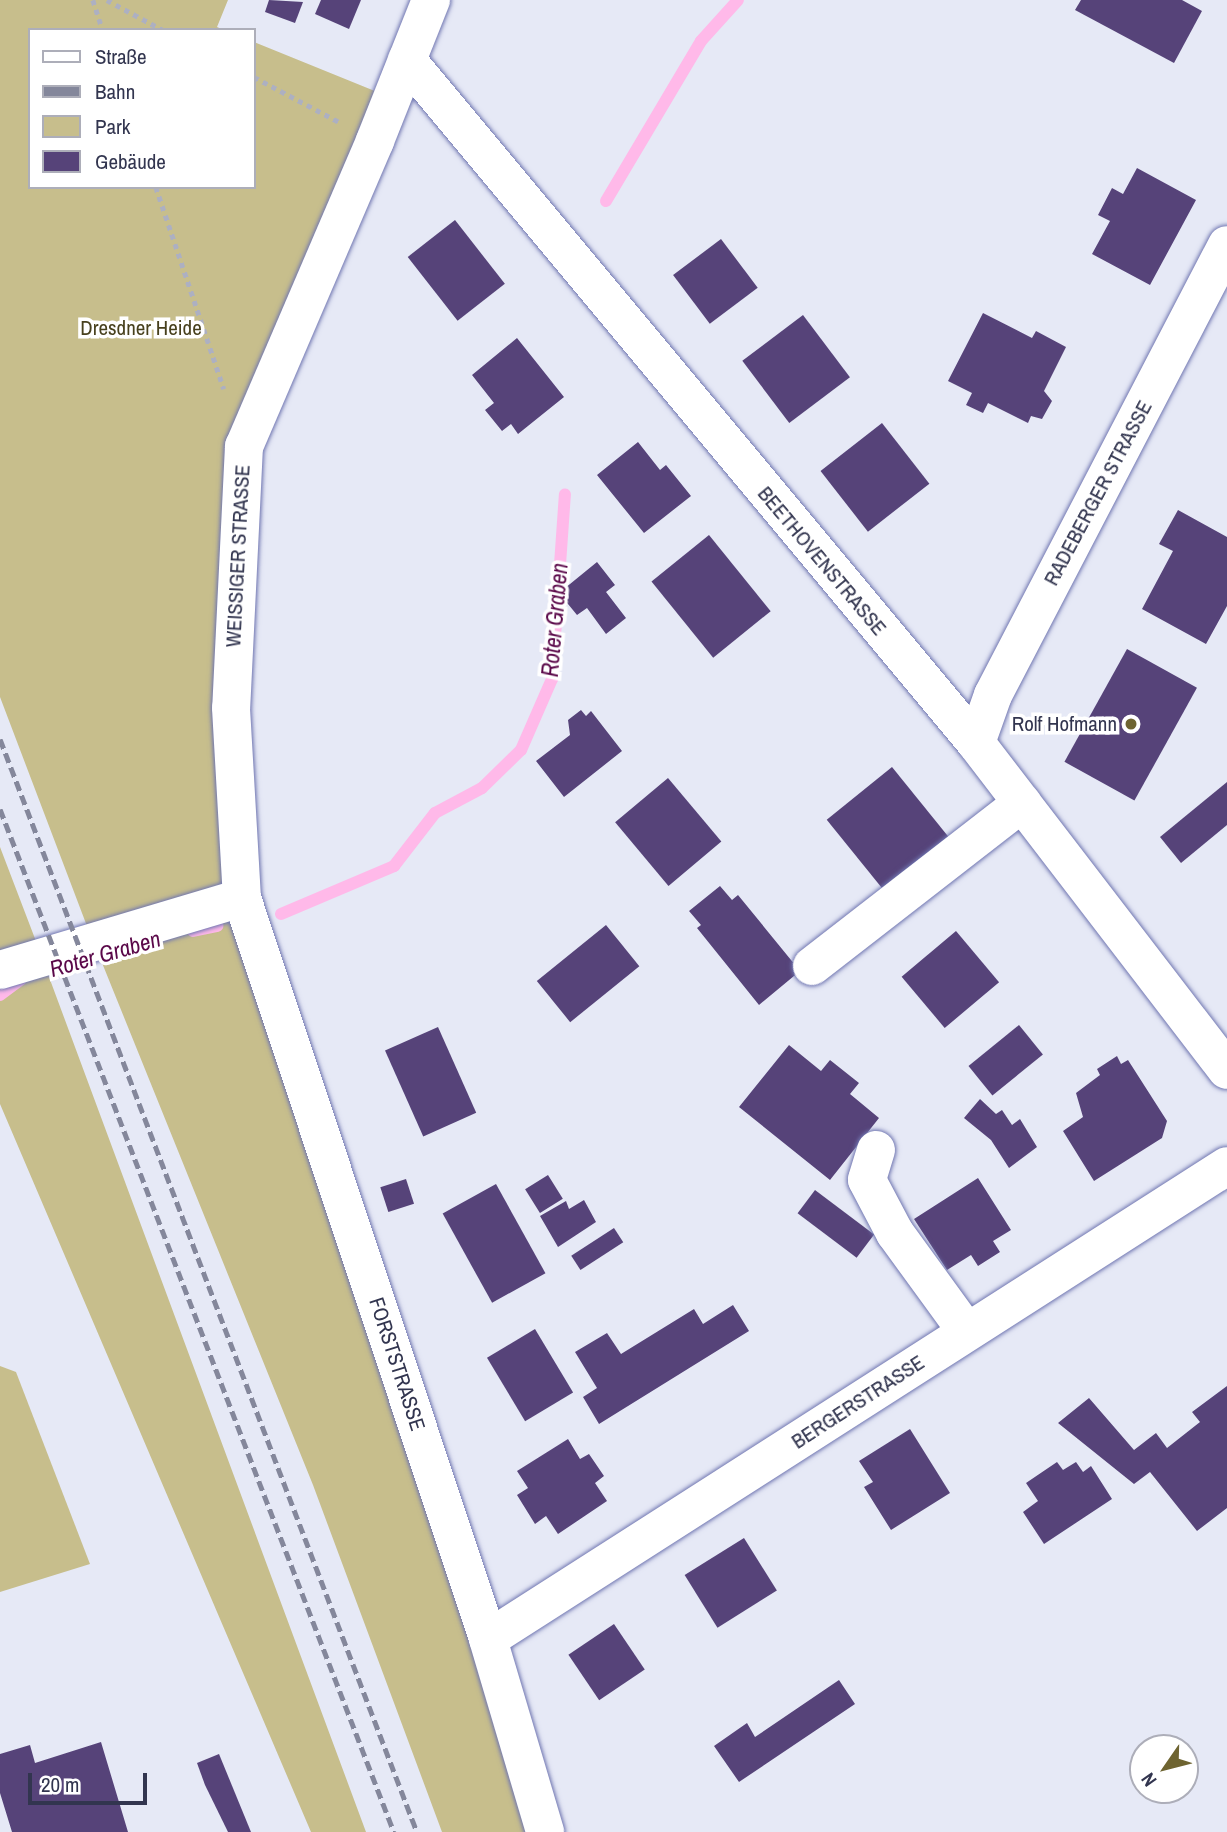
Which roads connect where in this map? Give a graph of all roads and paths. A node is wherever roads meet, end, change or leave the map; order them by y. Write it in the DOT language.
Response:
graph roads {
  1 [pos="93,0"];
  2 [pos="107,0"];
  3 [pos="430,0"];
  4 [pos="102,28"];
  5 [pos="159,28"];
  6 [pos="407,60"];
  7 [pos="256,78"];
  8 [pos="375,141"];
  9 [pos="157,189"];
  10 [pos="1227,245"];
  11 [pos="244,446"];
  12 [pos="976,743"];
  13 [pos="1022,803"];
  14 [pos="242,898"];
  15 [pos="812,966"];
  16 [pos="0,970"];
  17 [pos="1227,1070"];
  18 [pos="876,1150"];
  19 [pos="1227,1166"];
  20 [pos="967,1332"];
  21 [pos="488,1639"];
  22 [pos="545,1832"];
  1 -- 4 [label="path"];
  2 -- 5 [label="path"];
  3 -- 6 [label="street, WEISSIGER STRASSE"];
  6 -- 8 [label="street, WEISSIGER STRASSE"];
  6 -- 12 [label="street, BEETHOVENSTRASSE"];
  7 -- 8 [label="path"];
  8 -- 11 [label="street, WEISSIGER STRASSE"];
  9 -- 11 [label="path"];
  10 -- 12 [label="street, RADEBERGER STRASSE"];
  11 -- 14 [label="street, WEISSIGER STRASSE"];
  12 -- 13 [label="street, BEETHOVENSTRASSE"];
  13 -- 15 [label="street"];
  13 -- 17 [label="street, BEETHOVENSTRASSE"];
  14 -- 16 [label="street"];
  14 -- 21 [label="street, FORSTSTRASSE"];
  18 -- 20 [label="street"];
  19 -- 20 [label="street, BERGERSTRASSE"];
  20 -- 21 [label="street, BERGERSTRASSE"];
  21 -- 22 [label="street, FORSTSTRASSE"];
}
